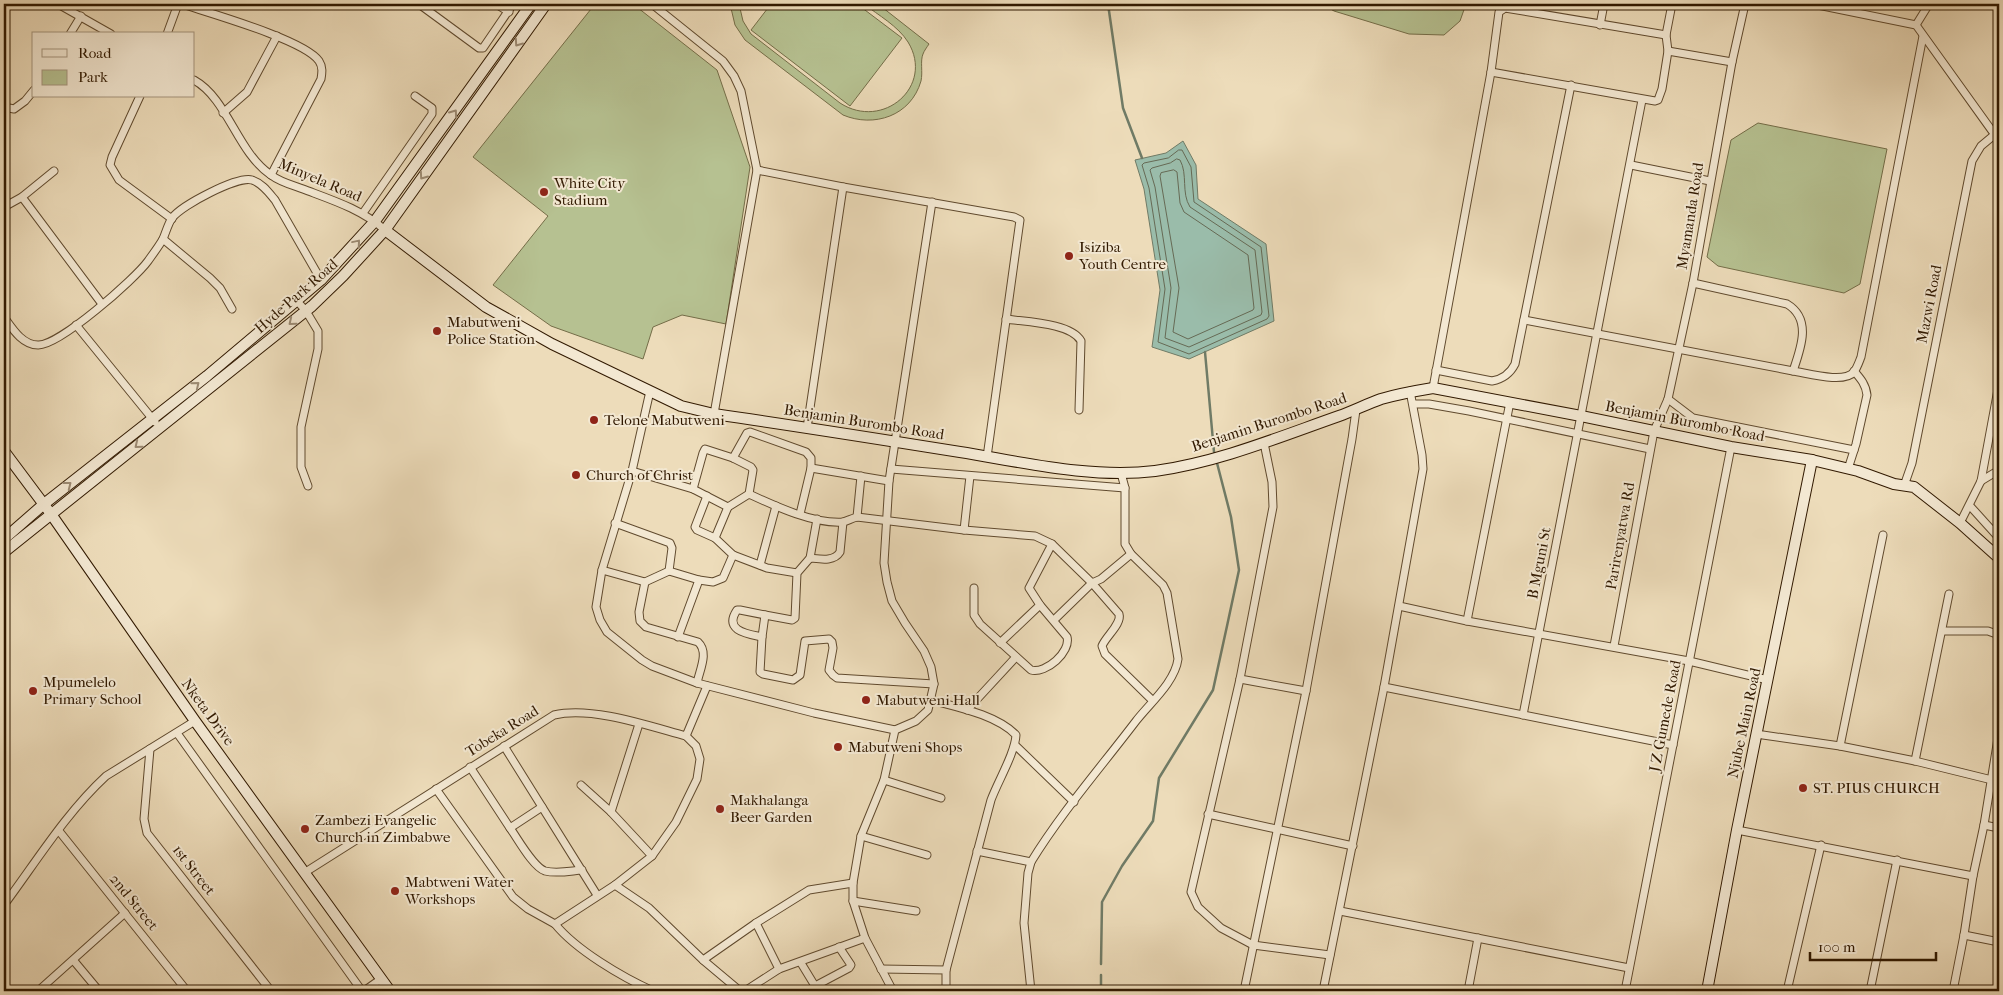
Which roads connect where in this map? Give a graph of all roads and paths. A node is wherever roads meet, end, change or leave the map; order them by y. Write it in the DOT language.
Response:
graph roads {
  1 [pos="58,4"];
  2 [pos="180,4"];
  3 [pos="419,4"];
  4 [pos="496,4"];
  5 [pos="513,4"];
  6 [pos="531,4"];
  7 [pos="546,4"];
  8 [pos="652,4"];
  9 [pos="1604,4"];
  10 [pos="1672,4"];
  11 [pos="1745,4"];
  12 [pos="1813,4"];
  13 [pos="1929,4"];
  14 [pos="1996,4"];
  15 [pos="1999,9"];
  16 [pos="508,12"];
  17 [pos="81,16"];
  18 [pos="1600,25"];
  19 [pos="1916,25"];
  20 [pos="71,32"];
  21 [pos="108,32"];
  22 [pos="168,32"];
  23 [pos="1666,35"];
  24 [pos="277,36"];
  25 [pos="1923,36"];
  26 [pos="1668,51"];
  27 [pos="1732,62"];
  28 [pos="1491,72"];
  29 [pos="195,81"];
  30 [pos="1571,85"];
  31 [pos="32,92"];
  32 [pos="415,96"];
  33 [pos="139,98"];
  34 [pos="1642,100"];
  35 [pos="4,107"];
  36 [pos="223,113"];
  37 [pos="1997,133"];
  38 [pos="1631,165"];
  39 [pos="757,170"];
  40 [pos="54,171"];
  41 [pos="271,175"];
  42 [pos="1710,181"];
  43 [pos="843,187"];
  44 [pos="4,196"];
  45 [pos="22,197"];
  46 [pos="12,202"];
  47 [pos="932,202"];
  48 [pos="4,207"];
  49 [pos="363,213"];
  50 [pos="172,219"];
  51 [pos="375,221"];
  52 [pos="385,230"];
  53 [pos="163,239"];
  54 [pos="322,280"];
  55 [pos="1693,283"];
  56 [pos="297,301"];
  57 [pos="102,304"];
  58 [pos="232,309"];
  59 [pos="306,311"];
  60 [pos="4,317"];
  61 [pos="1006,319"];
  62 [pos="1524,320"];
  63 [pos="76,325"];
  64 [pos="1597,334"];
  65 [pos="1678,350"];
  66 [pos="1436,370"];
  67 [pos="1793,371"];
  68 [pos="1854,371"];
  69 [pos="1999,384"];
  70 [pos="1433,388"];
  71 [pos="650,391"];
  72 [pos="1410,391"];
  73 [pos="1668,399"];
  74 [pos="1510,402"];
  75 [pos="1414,404"];
  76 [pos="1079,410"];
  77 [pos="1356,410"];
  78 [pos="714,414"];
  79 [pos="1581,416"];
  80 [pos="1506,418"];
  81 [pos="152,419"];
  82 [pos="159,428"];
  83 [pos="807,428"];
  84 [pos="1654,431"];
  85 [pos="1578,434"];
  86 [pos="896,442"];
  87 [pos="1264,443"];
  88 [pos="1732,447"];
  89 [pos="1650,449"];
  90 [pos="4,450"];
  91 [pos="1854,450"];
  92 [pos="987,457"];
  93 [pos="733,458"];
  94 [pos="1812,460"];
  95 [pos="811,468"];
  96 [pos="891,469"];
  97 [pos="1848,469"];
  98 [pos="1999,470"];
  99 [pos="632,471"];
  100 [pos="1121,473"];
  101 [pos="861,476"];
  102 [pos="970,476"];
  103 [pos="889,481"];
  104 [pos="1981,481"];
  105 [pos="308,486"];
  106 [pos="1914,487"];
  107 [pos="1125,488"];
  108 [pos="693,489"];
  109 [pos="749,494"];
  110 [pos="707,496"];
  111 [pos="44,504"];
  112 [pos="776,506"];
  113 [pos="1970,506"];
  114 [pos="728,507"];
  115 [pos="51,514"];
  116 [pos="800,514"];
  117 [pos="858,516"];
  118 [pos="817,519"];
  119 [pos="887,520"];
  120 [pos="843,522"];
  121 [pos="616,523"];
  122 [pos="1960,523"];
  123 [pos="964,530"];
  124 [pos="1883,534"];
  125 [pos="716,538"];
  126 [pos="1999,538"];
  127 [pos="4,539"];
  128 [pos="1052,544"];
  129 [pos="4,552"];
  130 [pos="1131,554"];
  131 [pos="733,555"];
  132 [pos="810,558"];
  133 [pos="1999,558"];
  134 [pos="760,565"];
  135 [pos="602,570"];
  136 [pos="669,571"];
  137 [pos="797,574"];
  138 [pos="699,580"];
  139 [pos="645,582"];
  140 [pos="1092,583"];
  141 [pos="974,588"];
  142 [pos="1949,594"];
  143 [pos="1040,605"];
  144 [pos="1399,606"];
  145 [pos="765,615"];
  146 [pos="1054,620"];
  147 [pos="1467,621"];
  148 [pos="1942,630"];
  149 [pos="1540,634"];
  150 [pos="1999,635"];
  151 [pos="678,637"];
  152 [pos="762,637"];
  153 [pos="1000,643"];
  154 [pos="1614,646"];
  155 [pos="1016,657"];
  156 [pos="1690,662"];
  157 [pos="1240,679"];
  158 [pos="1768,680"];
  159 [pos="697,683"];
  160 [pos="934,684"];
  161 [pos="707,686"];
  162 [pos="1384,687"];
  163 [pos="1306,691"];
  164 [pos="931,700"];
  165 [pos="1152,700"];
  166 [pos="967,710"];
  167 [pos="1523,715"];
  168 [pos="195,721"];
  169 [pos="639,724"];
  170 [pos="895,730"];
  171 [pos="1999,732"];
  172 [pos="177,733"];
  173 [pos="1756,734"];
  174 [pos="686,736"];
  175 [pos="1673,745"];
  176 [pos="504,746"];
  177 [pos="1016,746"];
  178 [pos="1840,746"];
  179 [pos="150,749"];
  180 [pos="1915,761"];
  181 [pos="470,767"];
  182 [pos="884,780"];
  183 [pos="1992,780"];
  184 [pos="581,785"];
  185 [pos="436,789"];
  186 [pos="941,798"];
  187 [pos="1074,802"];
  188 [pos="542,807"];
  189 [pos="611,812"];
  190 [pos="1208,814"];
  191 [pos="1984,825"];
  192 [pos="510,828"];
  193 [pos="1999,828"];
  194 [pos="1277,829"];
  195 [pos="1737,830"];
  196 [pos="59,831"];
  197 [pos="861,836"];
  198 [pos="1821,845"];
  199 [pos="1353,846"];
  200 [pos="977,851"];
  201 [pos="927,855"];
  202 [pos="652,856"];
  203 [pos="1897,860"];
  204 [pos="1031,862"];
  205 [pos="582,870"];
  206 [pos="304,873"];
  207 [pos="1973,876"];
  208 [pos="853,883"];
  209 [pos="615,885"];
  210 [pos="597,895"];
  211 [pos="853,901"];
  212 [pos="4,905"];
  213 [pos="916,911"];
  214 [pos="1340,911"];
  215 [pos="125,913"];
  216 [pos="756,923"];
  217 [pos="555,924"];
  218 [pos="1964,934"];
  219 [pos="865,938"];
  220 [pos="1478,938"];
  221 [pos="1999,942"];
  222 [pos="1253,945"];
  223 [pos="840,947"];
  224 [pos="1330,955"];
  225 [pos="703,960"];
  226 [pos="74,961"];
  227 [pos="801,963"];
  228 [pos="1629,968"];
  229 [pos="779,969"];
  230 [pos="881,969"];
  231 [pos="946,970"];
  232 [pos="381,979"];
  233 [pos="815,989"];
  234 [pos="38,991"];
  235 [pos="99,991"];
  236 [pos="187,991"];
  237 [pos="271,991"];
  238 [pos="363,991"];
  239 [pos="390,991"];
  240 [pos="653,991"];
  241 [pos="740,991"];
  242 [pos="745,991"];
  243 [pos="893,991"];
  244 [pos="946,991"];
  245 [pos="1031,991"];
  246 [pos="1244,991"];
  247 [pos="1324,991"];
  248 [pos="1468,991"];
  249 [pos="1625,991"];
  250 [pos="1707,991"];
  251 [pos="1787,991"];
  252 [pos="1870,991"];
  253 [pos="1952,991"];
  1 -- 17 [label="street"];
  2 -- 22 [label="street"];
  2 -- 24 [label="street"];
  3 -- 16 [label="street"];
  4 -- 16 [label="street"];
  5 -- 16 [label="street"];
  51 -- 6 [label="street, Hyde Park Road, one-way"];
  7 -- 52 [label="street, Hyde Park Road, one-way"];
  8 -- 39 [label="street"];
  9 -- 18 [label="street"];
  10 -- 23 [label="street"];
  11 -- 27 [label="street, Myamanda Road"];
  12 -- 19 [label="street"];
  13 -- 19 [label="street"];
  14 -- 15 [label="street"];
  17 -- 20 [label="street"];
  17 -- 21 [label="street"];
  18 -- 23 [label="street"];
  18 -- 28 [label="street"];
  19 -- 25 [label="street"];
  23 -- 26 [label="street"];
  24 -- 36 [label="street"];
  24 -- 41 [label="street"];
  25 -- 37 [label="street"];
  25 -- 68 [label="street"];
  26 -- 27 [label="street"];
  26 -- 34 [label="street"];
  27 -- 42 [label="street, Myamanda Road"];
  28 -- 30 [label="street"];
  28 -- 66 [label="street"];
  29 -- 36 [label="street, Minyela Road"];
  30 -- 34 [label="street"];
  30 -- 62 [label="street"];
  31 -- 35 [label="street"];
  32 -- 49 [label="street"];
  33 -- 50 [label="street"];
  34 -- 38 [label="street, B Mguni St"];
  36 -- 41 [label="street, Minyela Road"];
  37 -- 106 [label="street, Mazwi Road"];
  38 -- 42 [label="street"];
  38 -- 64 [label="street, B Mguni St"];
  39 -- 43 [label="street"];
  39 -- 78 [label="street"];
  40 -- 45 [label="street"];
  41 -- 49 [label="street, Minyela Road"];
  42 -- 55 [label="street, Myamanda Road"];
  43 -- 47 [label="street"];
  43 -- 83 [label="street"];
  44 -- 46 [label="street"];
  45 -- 46 [label="street"];
  45 -- 57 [label="street"];
  46 -- 48 [label="street"];
  47 -- 61 [label="street"];
  47 -- 86 [label="street"];
  49 -- 51 [label="street, Minyela Road"];
  50 -- 53 [label="street"];
  50 -- 54 [label="street"];
  51 -- 52 [label="street, Minyela Road"];
  54 -- 51 [label="street, Hyde Park Road, one-way"];
  52 -- 59 [label="street, Hyde Park Road"];
  52 -- 71 [label="street, Benjamin Burombo Road"];
  53 -- 57 [label="street"];
  53 -- 58 [label="street"];
  54 -- 56 [label="street, Hyde Park Road"];
  55 -- 65 [label="street, Myamanda Road"];
  55 -- 67 [label="street"];
  56 -- 59 [label="street"];
  81 -- 56 [label="street, Hyde Park Road, one-way"];
  57 -- 63 [label="street"];
  59 -- 82 [label="street, Hyde Park Road, one-way"];
  59 -- 105 [label="street"];
  60 -- 63 [label="street"];
  61 -- 76 [label="street"];
  61 -- 92 [label="street"];
  62 -- 64 [label="street"];
  62 -- 66 [label="street"];
  63 -- 81 [label="street"];
  64 -- 65 [label="street"];
  64 -- 79 [label="street, B Mguni St"];
  65 -- 67 [label="street"];
  65 -- 73 [label="street, Myamanda Road"];
  66 -- 70 [label="street"];
  67 -- 68 [label="street"];
  68 -- 91 [label="street"];
  69 -- 104 [label="street"];
  70 -- 72 [label="street, Benjamin Burombo Road"];
  70 -- 74 [label="street, Benjamin Burombo Road"];
  71 -- 78 [label="street, Benjamin Burombo Road"];
  71 -- 99 [label="street"];
  72 -- 75 [label="street"];
  72 -- 77 [label="street, Benjamin Burombo Road"];
  73 -- 84 [label="street, Myamanda Road"];
  73 -- 91 [label="street"];
  74 -- 79 [label="street, Benjamin Burombo Road"];
  74 -- 80 [label="street"];
  75 -- 80 [label="street"];
  75 -- 144 [label="street"];
  77 -- 87 [label="street, Benjamin Burombo Road"];
  77 -- 163 [label="street"];
  78 -- 83 [label="street, Benjamin Burombo Road"];
  79 -- 84 [label="street, Benjamin Burombo Road"];
  79 -- 85 [label="street, B Mguni St"];
  80 -- 85 [label="street"];
  80 -- 147 [label="street"];
  81 -- 82 [label="street"];
  111 -- 81 [label="street, Hyde Park Road, one-way"];
  82 -- 115 [label="street, Hyde Park Road, one-way"];
  83 -- 86 [label="street, Benjamin Burombo Road"];
  84 -- 88 [label="street, Benjamin Burombo Road"];
  84 -- 89 [label="street, Parirenyatwa Rd"];
  85 -- 89 [label="street"];
  85 -- 149 [label="street, B Mguni St"];
  86 -- 92 [label="street, Benjamin Burombo Road"];
  86 -- 96 [label="street"];
  87 -- 100 [label="street, Benjamin Burombo Road"];
  87 -- 157 [label="street"];
  88 -- 94 [label="street, Benjamin Burombo Road"];
  88 -- 156 [label="street, J Z Gumede Road"];
  89 -- 154 [label="street, Parirenyatwa Rd"];
  90 -- 111 [label="street, Nketa Drive"];
  91 -- 97 [label="street"];
  92 -- 100 [label="street, Benjamin Burombo Road"];
  93 -- 95 [label="street"];
  93 -- 108 [label="street"];
  93 -- 109 [label="street"];
  94 -- 97 [label="street, Benjamin Burombo Road"];
  94 -- 158 [label="street, Njube Main Road"];
  95 -- 101 [label="street"];
  95 -- 116 [label="street"];
  96 -- 102 [label="street"];
  96 -- 103 [label="street"];
  97 -- 106 [label="street, Benjamin Burombo Road"];
  98 -- 104 [label="street"];
  99 -- 108 [label="street"];
  99 -- 121 [label="street"];
  100 -- 107 [label="street"];
  101 -- 103 [label="street"];
  101 -- 117 [label="street"];
  102 -- 107 [label="street"];
  102 -- 123 [label="street"];
  103 -- 119 [label="street"];
  104 -- 113 [label="street"];
  106 -- 122 [label="street, Benjamin Burombo Road"];
  107 -- 130 [label="street"];
  108 -- 110 [label="street"];
  109 -- 112 [label="street"];
  109 -- 114 [label="street"];
  110 -- 114 [label="street"];
  110 -- 125 [label="street"];
  111 -- 115 [label="street, Nketa Drive"];
  111 -- 127 [label="street, Hyde Park Road"];
  112 -- 116 [label="street"];
  112 -- 134 [label="street"];
  113 -- 122 [label="street"];
  113 -- 126 [label="street"];
  114 -- 125 [label="street"];
  115 -- 129 [label="street, Hyde Park Road"];
  115 -- 168 [label="street, Nketa Drive"];
  116 -- 118 [label="street"];
  117 -- 119 [label="street"];
  117 -- 120 [label="street"];
  118 -- 120 [label="street"];
  118 -- 132 [label="street"];
  119 -- 123 [label="street"];
  119 -- 160 [label="street"];
  120 -- 132 [label="street"];
  121 -- 135 [label="street"];
  121 -- 136 [label="street"];
  122 -- 133 [label="street, Benjamin Burombo Road"];
  123 -- 128 [label="street"];
  124 -- 178 [label="street"];
  125 -- 131 [label="street"];
  128 -- 140 [label="street"];
  128 -- 143 [label="street"];
  130 -- 140 [label="street"];
  130 -- 165 [label="street"];
  131 -- 134 [label="street"];
  131 -- 138 [label="street"];
  132 -- 137 [label="street"];
  134 -- 137 [label="street"];
  135 -- 139 [label="street"];
  135 -- 159 [label="street"];
  136 -- 138 [label="street"];
  136 -- 139 [label="street"];
  137 -- 145 [label="street"];
  138 -- 151 [label="street"];
  139 -- 151 [label="street"];
  140 -- 146 [label="street"];
  140 -- 165 [label="street"];
  141 -- 153 [label="street"];
  142 -- 148 [label="street"];
  143 -- 146 [label="street"];
  143 -- 153 [label="street"];
  144 -- 147 [label="street"];
  144 -- 162 [label="street"];
  145 -- 152 [label="street"];
  145 -- 152 [label="street"];
  146 -- 155 [label="street"];
  147 -- 149 [label="street"];
  148 -- 150 [label="street"];
  148 -- 180 [label="street"];
  149 -- 154 [label="street"];
  149 -- 167 [label="street, B Mguni St"];
  151 -- 159 [label="street"];
  152 -- 160 [label="street"];
  153 -- 155 [label="street"];
  154 -- 156 [label="street"];
  155 -- 166 [label="street"];
  156 -- 158 [label="street"];
  156 -- 175 [label="street, J Z Gumede Road"];
  157 -- 163 [label="street"];
  157 -- 190 [label="street"];
  158 -- 173 [label="street, Njube Main Road"];
  159 -- 161 [label="street"];
  160 -- 164 [label="street"];
  161 -- 170 [label="street"];
  161 -- 174 [label="street"];
  162 -- 167 [label="street"];
  162 -- 199 [label="street"];
  163 -- 194 [label="street"];
  164 -- 166 [label="street"];
  164 -- 170 [label="street"];
  165 -- 187 [label="street"];
  166 -- 177 [label="street"];
  167 -- 175 [label="street"];
  168 -- 172 [label="street"];
  168 -- 206 [label="street, Nketa Drive"];
  169 -- 174 [label="street, Tobeka Road"];
  169 -- 176 [label="street, Tobeka Road"];
  169 -- 189 [label="street"];
  170 -- 182 [label="street"];
  171 -- 183 [label="street"];
  172 -- 179 [label="street"];
  172 -- 238 [label="street"];
  173 -- 178 [label="street"];
  173 -- 195 [label="street, Njube Main Road"];
  174 -- 202 [label="street"];
  175 -- 228 [label="street, J Z Gumede Road"];
  176 -- 181 [label="street, Tobeka Road"];
  176 -- 188 [label="street"];
  177 -- 187 [label="street"];
  177 -- 200 [label="street"];
  178 -- 180 [label="street"];
  179 -- 196 [label="street"];
  179 -- 237 [label="street, 1st Street"];
  180 -- 183 [label="street"];
  181 -- 185 [label="street, Tobeka Road"];
  181 -- 192 [label="street"];
  182 -- 186 [label="street"];
  182 -- 197 [label="street"];
  183 -- 191 [label="street"];
  184 -- 189 [label="street"];
  185 -- 206 [label="street, Tobeka Road"];
  185 -- 217 [label="street"];
  187 -- 204 [label="street"];
  188 -- 192 [label="street"];
  188 -- 205 [label="street"];
  189 -- 202 [label="street"];
  190 -- 194 [label="street"];
  190 -- 222 [label="street"];
  191 -- 193 [label="street"];
  191 -- 207 [label="street"];
  192 -- 205 [label="street"];
  194 -- 199 [label="street"];
  194 -- 222 [label="street"];
  195 -- 198 [label="street"];
  195 -- 250 [label="street, Njube Main Road"];
  196 -- 212 [label="street"];
  196 -- 215 [label="street, 2nd Street"];
  197 -- 201 [label="street"];
  197 -- 208 [label="street"];
  198 -- 203 [label="street"];
  198 -- 251 [label="street"];
  199 -- 214 [label="street"];
  200 -- 204 [label="street"];
  200 -- 231 [label="street"];
  202 -- 209 [label="street"];
  203 -- 207 [label="street"];
  203 -- 252 [label="street"];
  204 -- 245 [label="street"];
  205 -- 210 [label="street"];
  206 -- 232 [label="street, Nketa Drive"];
  207 -- 218 [label="street"];
  208 -- 211 [label="street"];
  208 -- 216 [label="street"];
  209 -- 210 [label="street"];
  209 -- 225 [label="street"];
  210 -- 217 [label="street"];
  211 -- 213 [label="street"];
  211 -- 219 [label="street"];
  214 -- 220 [label="street"];
  214 -- 224 [label="street"];
  215 -- 226 [label="street"];
  215 -- 236 [label="street, 2nd Street"];
  216 -- 225 [label="street"];
  216 -- 229 [label="street"];
  217 -- 240 [label="street"];
  218 -- 221 [label="street"];
  218 -- 253 [label="street"];
  219 -- 223 [label="street"];
  219 -- 230 [label="street"];
  220 -- 228 [label="street"];
  220 -- 248 [label="street"];
  222 -- 224 [label="street"];
  222 -- 246 [label="street"];
  223 -- 227 [label="street"];
  223 -- 233 [label="street"];
  224 -- 247 [label="street"];
  225 -- 241 [label="street"];
  226 -- 234 [label="street"];
  226 -- 235 [label="street"];
  227 -- 229 [label="street"];
  227 -- 233 [label="street"];
  228 -- 249 [label="street, J Z Gumede Road"];
  229 -- 242 [label="street"];
  230 -- 231 [label="street"];
  230 -- 243 [label="street"];
  231 -- 244 [label="street"];
  232 -- 238 [label="street"];
  232 -- 239 [label="street, Nketa Drive"];
}
